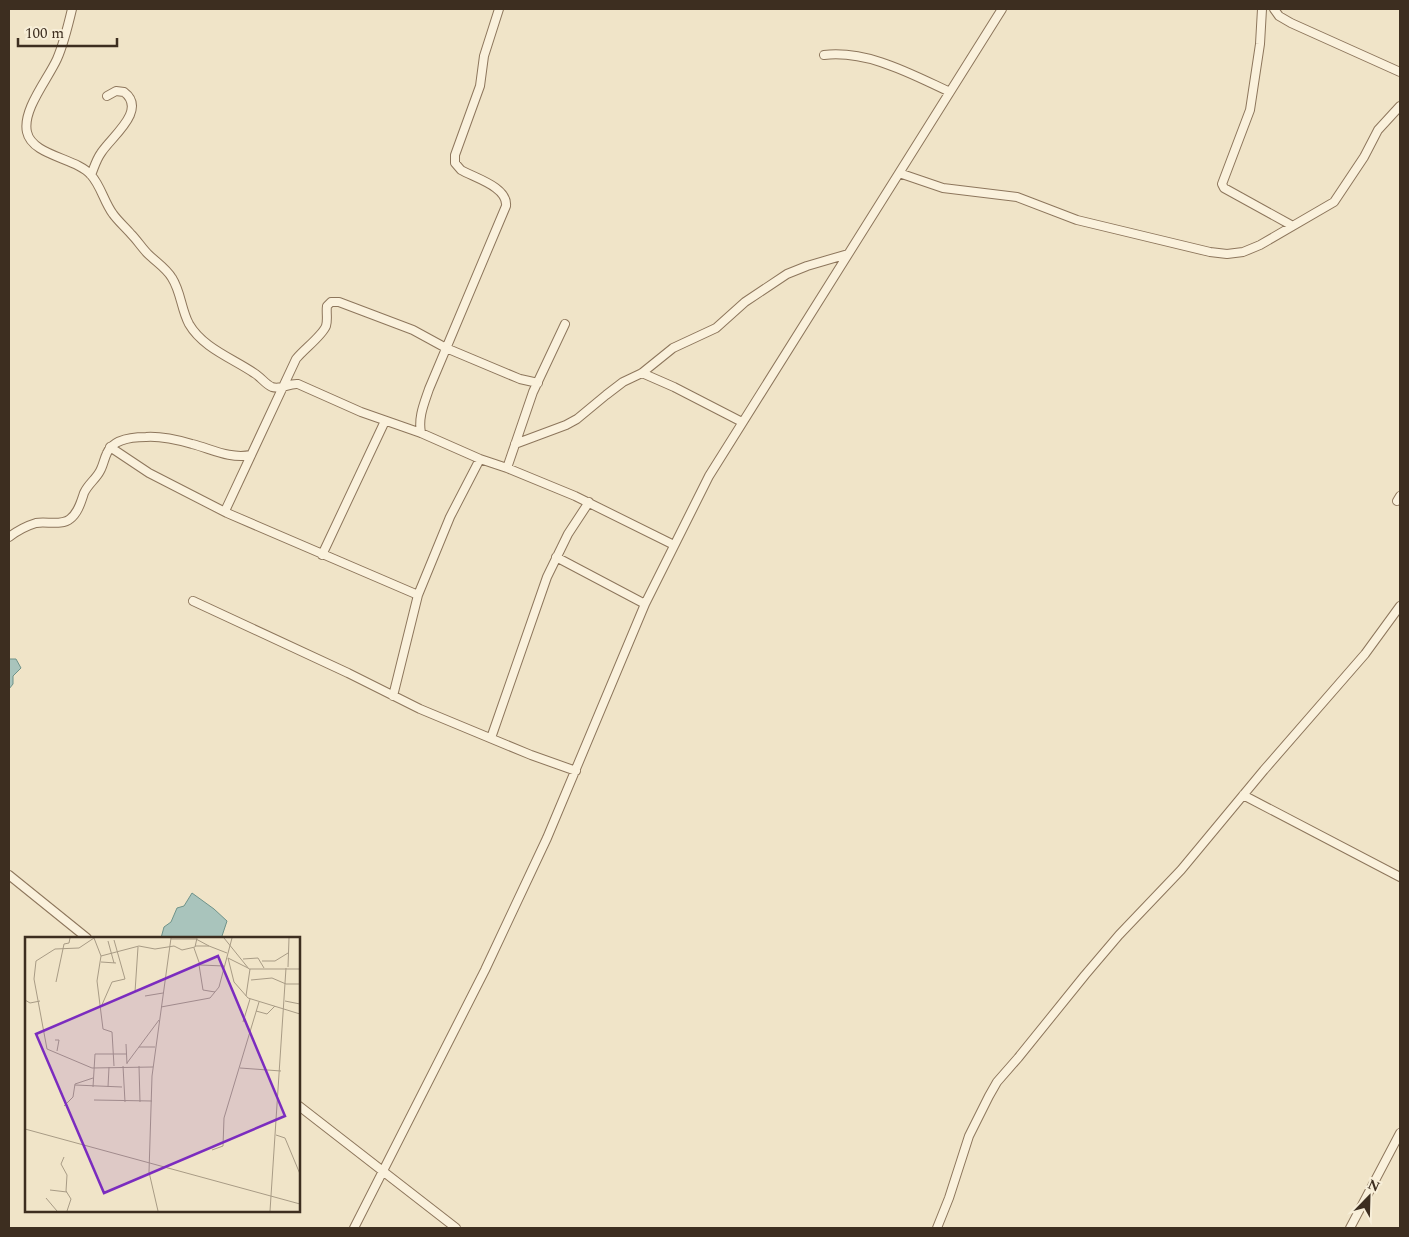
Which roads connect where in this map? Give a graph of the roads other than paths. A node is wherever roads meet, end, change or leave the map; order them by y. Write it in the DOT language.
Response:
graph roads {
  1 [pos="72,9"];
  2 [pos="499,9"];
  3 [pos="1002,9"];
  4 [pos="1262,9"];
  5 [pos="1274,9"];
  6 [pos="824,55"];
  7 [pos="1400,72"];
  8 [pos="950,92"];
  9 [pos="107,96"];
  10 [pos="1400,106"];
  11 [pos="899,173"];
  12 [pos="92,175"];
  13 [pos="1291,226"];
  14 [pos="848,254"];
  15 [pos="565,324"];
  16 [pos="446,348"];
  17 [pos="642,373"];
  18 [pos="538,384"];
  19 [pos="284,386"];
  20 [pos="385,421"];
  21 [pos="742,422"];
  22 [pos="421,433"];
  23 [pos="514,444"];
  24 [pos="110,447"];
  25 [pos="251,455"];
  26 [pos="480,459"];
  27 [pos="507,468"];
  28 [pos="589,502"];
  29 [pos="225,511"];
  30 [pos="9,537"];
  31 [pos="674,545"];
  32 [pos="322,555"];
  33 [pos="556,557"];
  34 [pos="418,596"];
  35 [pos="193,601"];
  36 [pos="645,604"];
  37 [pos="1400,606"];
  38 [pos="393,696"];
  39 [pos="491,738"];
  40 [pos="576,771"];
  41 [pos="1243,795"];
  42 [pos="9,875"];
  43 [pos="1400,877"];
  44 [pos="86,937"];
  45 [pos="300,1107"];
  46 [pos="1400,1133"];
  47 [pos="382,1172"];
  48 [pos="354,1228"];
  49 [pos="456,1228"];
  50 [pos="937,1228"];
  51 [pos="1350,1228"];
  1 -- 12 [label="street"];
  2 -- 16 [label="street"];
  3 -- 8 [label="street"];
  4 -- 13 [label="street"];
  5 -- 7 [label="street"];
  6 -- 8 [label="street"];
  8 -- 11 [label="street"];
  9 -- 12 [label="street"];
  10 -- 13 [label="street"];
  11 -- 13 [label="street"];
  11 -- 14 [label="street"];
  12 -- 19 [label="street"];
  14 -- 17 [label="street"];
  14 -- 21 [label="street"];
  15 -- 18 [label="street"];
  16 -- 18 [label="street"];
  16 -- 19 [label="street"];
  16 -- 22 [label="street"];
  17 -- 21 [label="street"];
  17 -- 23 [label="street"];
  18 -- 23 [label="street"];
  19 -- 20 [label="street"];
  19 -- 25 [label="street"];
  20 -- 22 [label="street"];
  20 -- 32 [label="street"];
  21 -- 31 [label="street"];
  22 -- 26 [label="street"];
  23 -- 27 [label="street"];
  24 -- 25 [label="street"];
  24 -- 29 [label="street"];
  24 -- 30 [label="street"];
  25 -- 29 [label="street"];
  26 -- 27 [label="street"];
  26 -- 34 [label="street"];
  27 -- 28 [label="street"];
  28 -- 31 [label="street"];
  28 -- 33 [label="street"];
  29 -- 32 [label="street"];
  31 -- 36 [label="street"];
  32 -- 34 [label="street"];
  33 -- 36 [label="street"];
  33 -- 39 [label="street"];
  34 -- 38 [label="street"];
  35 -- 38 [label="street"];
  36 -- 40 [label="street"];
  37 -- 41 [label="street"];
  38 -- 39 [label="street"];
  39 -- 40 [label="street"];
  40 -- 47 [label="street"];
  41 -- 43 [label="street"];
  41 -- 50 [label="street"];
  42 -- 44 [label="street"];
  45 -- 47 [label="street"];
  46 -- 51 [label="street"];
  47 -- 48 [label="street"];
  47 -- 49 [label="street"];
}
